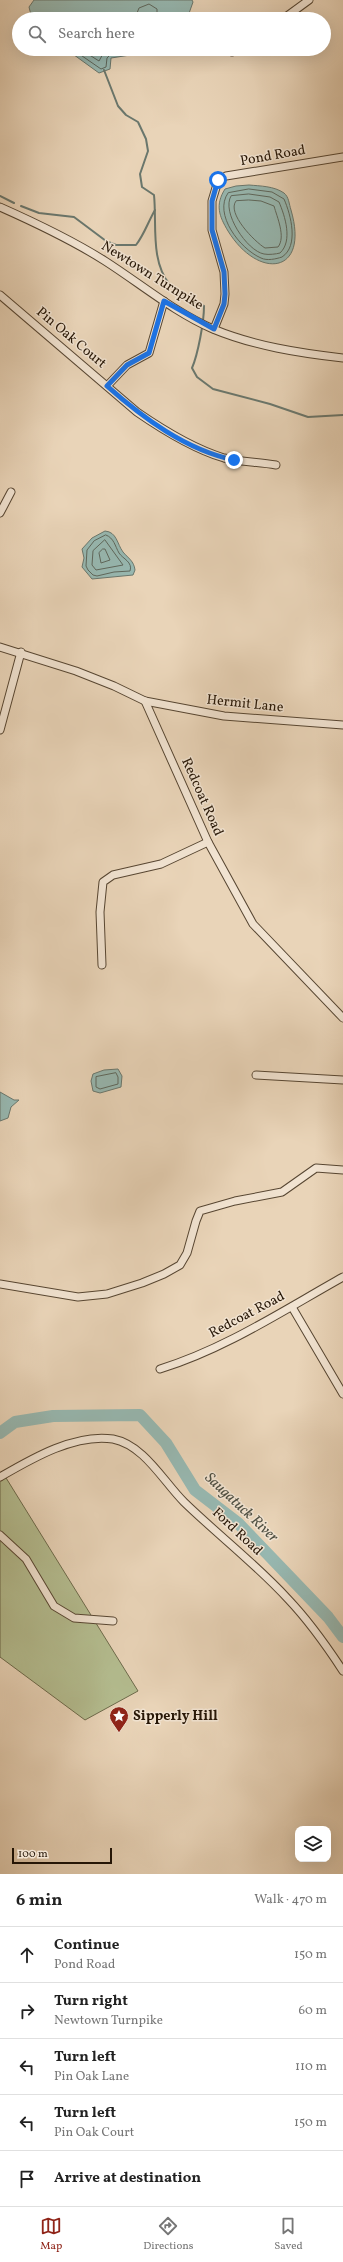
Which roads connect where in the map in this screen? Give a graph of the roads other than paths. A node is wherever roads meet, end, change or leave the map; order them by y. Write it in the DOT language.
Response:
graph roads {
  1 [pos="309,0"];
  2 [pos="293,12"];
  3 [pos="343,157"];
  4 [pos="0,207"];
  5 [pos="0,295"];
  6 [pos="164,301"];
  7 [pos="214,329"];
  8 [pos="343,358"];
  9 [pos="107,386"];
  10 [pos="276,465"];
  11 [pos="11,492"];
  12 [pos="0,513"];
  13 [pos="0,647"];
  14 [pos="21,652"];
  15 [pos="145,701"];
  16 [pos="343,725"];
  17 [pos="0,730"];
  18 [pos="208,842"];
  19 [pos="102,965"];
  20 [pos="343,1018"];
  21 [pos="256,1075"];
  22 [pos="343,1080"];
  23 [pos="343,1170"];
  24 [pos="343,1277"];
  25 [pos="0,1284"];
  26 [pos="292,1307"];
  27 [pos="160,1369"];
  28 [pos="343,1394"];
  29 [pos="0,1477"];
  30 [pos="0,1535"];
  31 [pos="113,1622"];
  32 [pos="343,1671"];
  1 -- 2 [label="street"];
  3 -- 7 [label="street, Pond Road"];
  4 -- 6 [label="street, Newtown Turnpike"];
  5 -- 9 [label="street, Pin Oak Court"];
  6 -- 7 [label="street, Newtown Turnpike"];
  6 -- 9 [label="street"];
  7 -- 8 [label="street, Newtown Turnpike"];
  9 -- 10 [label="street, Pin Oak Court"];
  11 -- 12 [label="street"];
  13 -- 14 [label="street"];
  14 -- 15 [label="street"];
  14 -- 17 [label="street"];
  15 -- 16 [label="street, Hermit Lane"];
  15 -- 18 [label="street, Redcoat Road"];
  18 -- 19 [label="street"];
  18 -- 20 [label="street, Redcoat Road"];
  21 -- 22 [label="street"];
  23 -- 25 [label="street"];
  24 -- 26 [label="street, Redcoat Road"];
  26 -- 27 [label="street, Redcoat Road"];
  26 -- 28 [label="street"];
  29 -- 32 [label="street, Ford Road"];
  30 -- 31 [label="street"];
}
